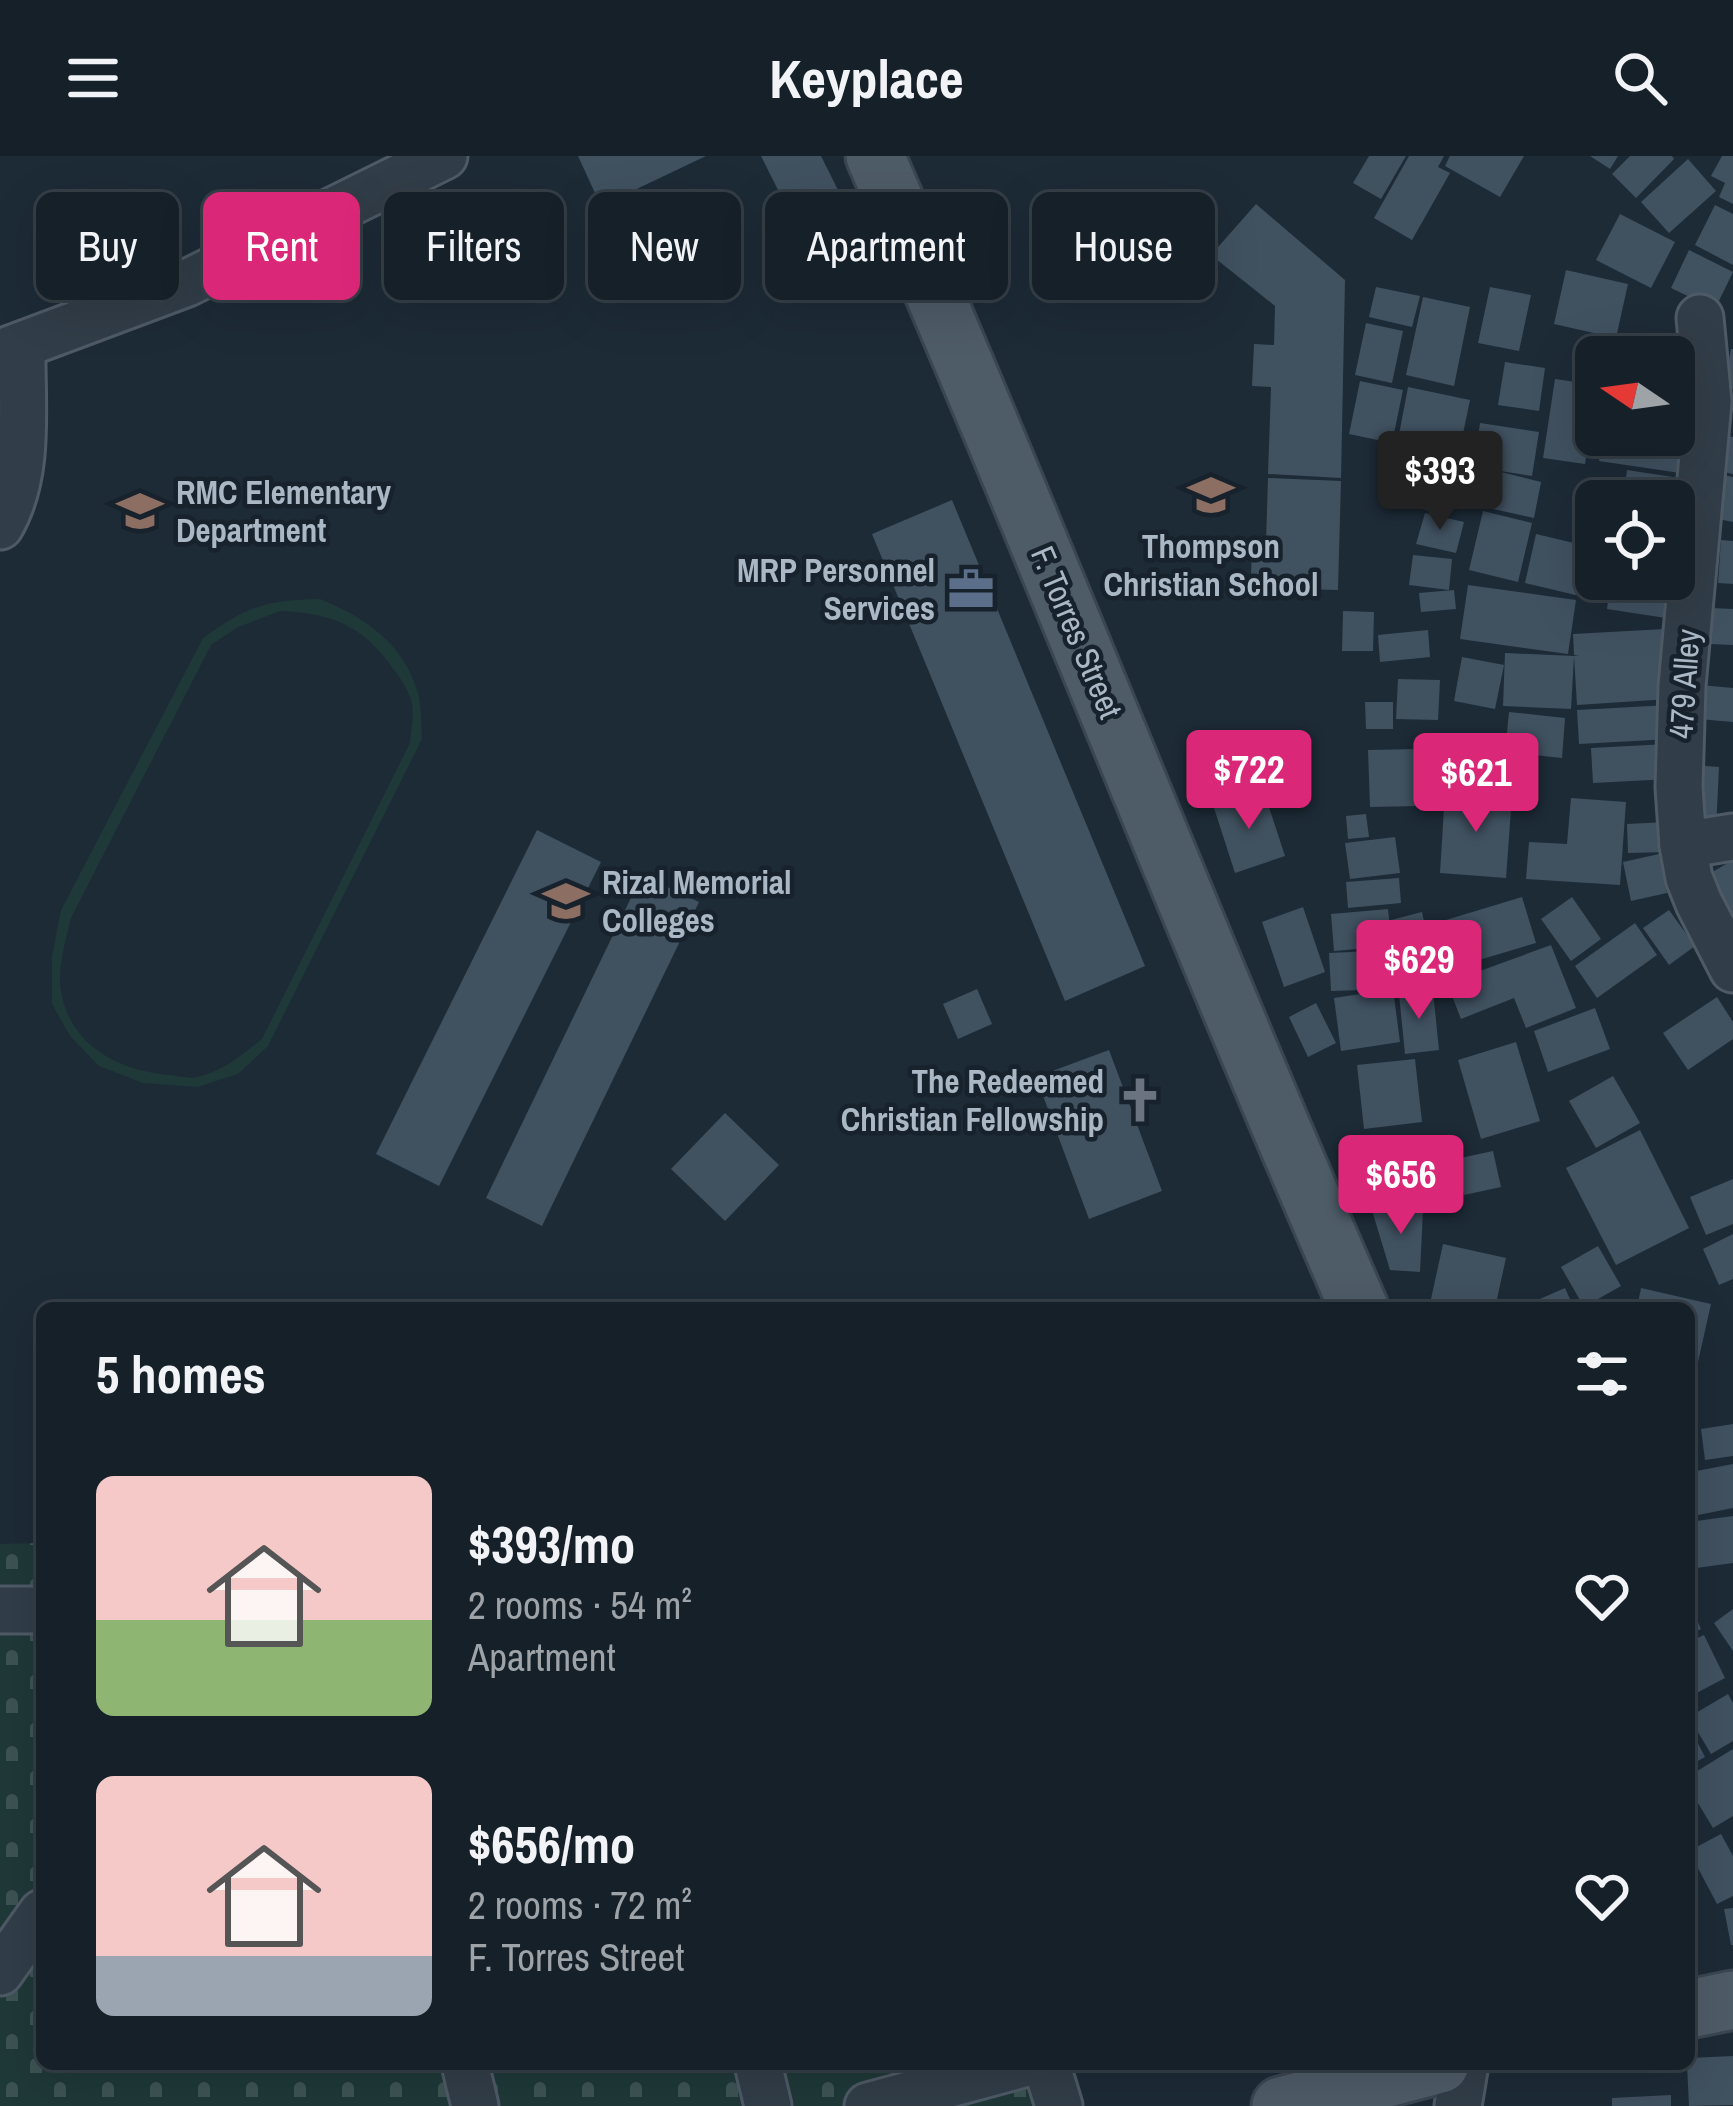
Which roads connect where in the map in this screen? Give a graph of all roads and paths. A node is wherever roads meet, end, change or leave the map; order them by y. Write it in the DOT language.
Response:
graph roads {
  1 [pos="444,156"];
  2 [pos="875,156"];
  3 [pos="1700,318"];
  4 [pos="11,349"];
  5 [pos="0,526"];
  6 [pos="1733,837"];
  7 [pos="1683,845"];
  8 [pos="1733,969"];
  9 [pos="1356,1302"];
  10 [pos="0,1610"];
  11 [pos="36,1610"];
  12 [pos="36,1921"];
  13 [pos="0,1972"];
  14 [pos="466,2070"];
  15 [pos="759,2070"];
  16 [pos="1001,2070"];
  17 [pos="1048,2070"];
  18 [pos="1404,2070"];
  19 [pos="1465,2070"];
  20 [pos="475,2106"];
  21 [pos="768,2106"];
  22 [pos="868,2106"];
  23 [pos="1059,2106"];
  24 [pos="1281,2106"];
  25 [pos="1459,2106"];
  1 -- 4 [label="street"];
  2 -- 9 [label="main road, F. Torres Street"];
  3 -- 7 [label="street, 479 Alley"];
  4 -- 5 [label="street"];
  6 -- 7 [label="street"];
  7 -- 8 [label="street, 479 Alley"];
  10 -- 11 [label="street"];
  12 -- 13 [label="street"];
  14 -- 20 [label="street"];
  15 -- 21 [label="street"];
  16 -- 22 [label="street"];
  17 -- 23 [label="street"];
  18 -- 24 [label="main road"];
  19 -- 25 [label="street"];
}
